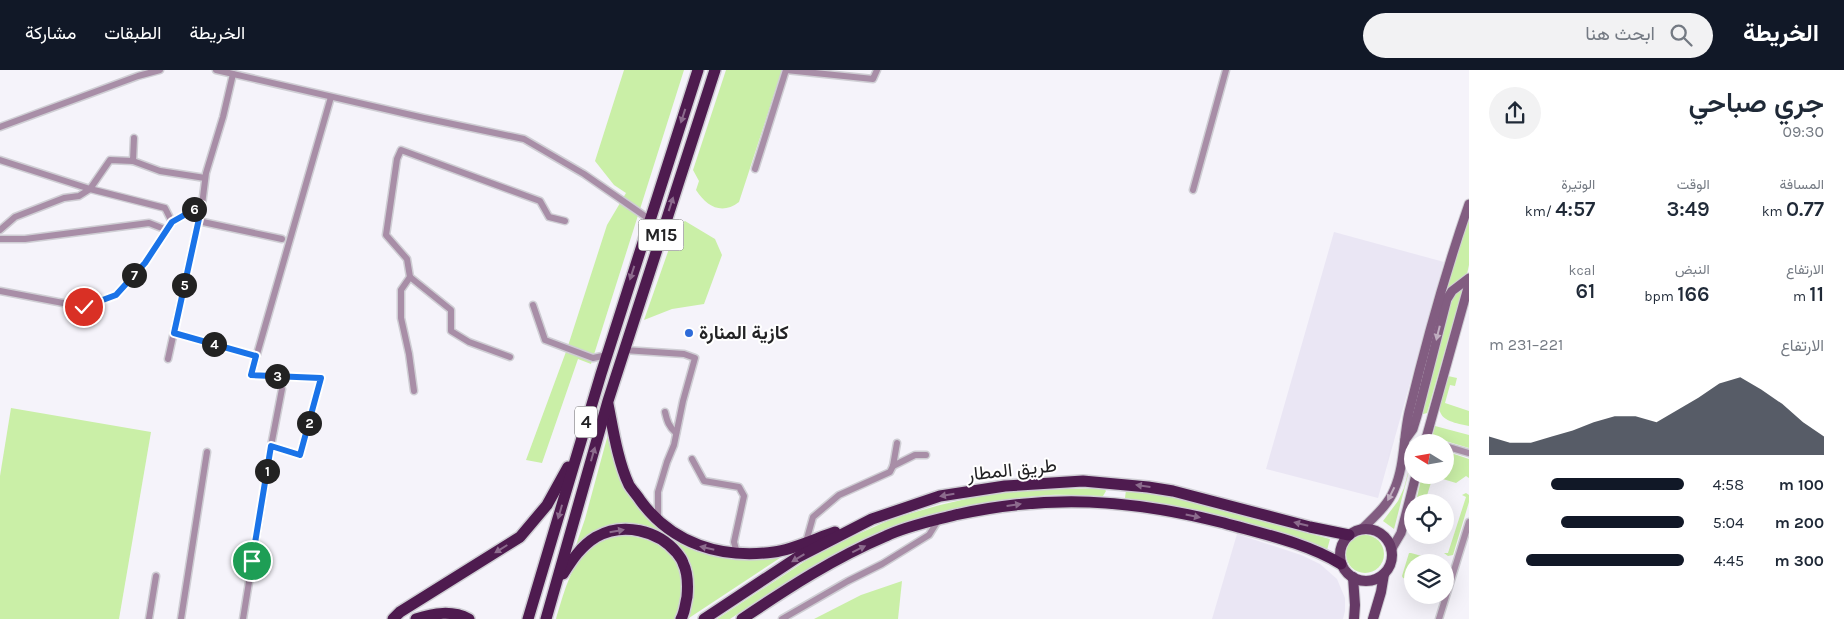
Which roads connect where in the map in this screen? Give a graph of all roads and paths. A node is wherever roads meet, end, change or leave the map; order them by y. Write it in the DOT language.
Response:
graph roads {
  1 [pos="160,70"];
  2 [pos="216,70"];
  3 [pos="698,70"];
  4 [pos="715,70"];
  5 [pos="786,70"];
  6 [pos="877,70"];
  7 [pos="1226,70"];
  8 [pos="233,74"];
  9 [pos="331,97"];
  10 [pos="0,127"];
  11 [pos="134,138"];
  12 [pos="0,160"];
  13 [pos="134,161"];
  14 [pos="755,169"];
  15 [pos="206,178"];
  16 [pos="90,189"];
  17 [pos="1194,190"];
  18 [pos="1469,204"];
  19 [pos="202,205"];
  20 [pos="565,220"];
  21 [pos="198,221"];
  22 [pos="172,222"];
  23 [pos="648,223"];
  24 [pos="0,230"];
  25 [pos="167,230"];
  26 [pos="0,239"];
  27 [pos="282,240"];
  28 [pos="410,277"];
  29 [pos="1469,278"];
  30 [pos="1469,284"];
  31 [pos="0,291"];
  32 [pos="533,305"];
  33 [pos="174,333"];
  34 [pos="624,350"];
  35 [pos="607,354"];
  36 [pos="256,356"];
  37 [pos="510,358"];
  38 [pos="168,359"];
  39 [pos="601,374"];
  40 [pos="282,389"];
  41 [pos="414,391"];
  42 [pos="608,401"];
  43 [pos="665,412"];
  44 [pos="1411,420"];
  45 [pos="1431,421"];
  46 [pos="676,434"];
  47 [pos="1410,434"];
  48 [pos="1428,434"];
  49 [pos="898,443"];
  50 [pos="271,446"];
  51 [pos="1454,449"];
  52 [pos="207,452"];
  53 [pos="1404,452"];
  54 [pos="1469,453"];
  55 [pos="926,455"];
  56 [pos="692,459"];
  57 [pos="893,466"];
  58 [pos="1115,483"];
  59 [pos="1414,484"];
  60 [pos="1112,503"];
  61 [pos="872,519"];
  62 [pos="939,519"];
  63 [pos="658,520"];
  64 [pos="1469,522"];
  65 [pos="1363,528"];
  66 [pos="1349,535"];
  67 [pos="806,542"];
  68 [pos="1391,550"];
  69 [pos="737,553"];
  70 [pos="1341,564"];
  71 [pos="1384,574"];
  72 [pos="156,576"];
  73 [pos="1353,578"];
  74 [pos="556,584"];
  75 [pos="774,598"];
  76 [pos="149,619"];
  77 [pos="181,619"];
  78 [pos="243,619"];
  79 [pos="393,619"];
  80 [pos="416,619"];
  81 [pos="469,619"];
  82 [pos="528,619"];
  83 [pos="546,619"];
  84 [pos="681,619"];
  85 [pos="704,619"];
  86 [pos="742,619"];
  87 [pos="755,619"];
  88 [pos="782,619"];
  89 [pos="1354,619"];
  90 [pos="1373,619"];
  91 [pos="1439,619"];
  1 -- 10 [label="street"];
  2 -- 8 [label="street"];
  3 -- 23 [label="highway, M15, one-way"];
  34 -- 4 [label="highway, M15, one-way"];
  5 -- 6 [label="street"];
  5 -- 14 [label="street"];
  7 -- 17 [label="street"];
  8 -- 9 [label="street"];
  8 -- 15 [label="street"];
  9 -- 23 [label="street"];
  9 -- 36 [label="street"];
  11 -- 13 [label="street"];
  12 -- 16 [label="street"];
  13 -- 15 [label="street"];
  13 -- 16 [label="street"];
  15 -- 19 [label="street"];
  16 -- 22 [label="street"];
  16 -- 24 [label="street"];
  18 -- 44 [label="main road"];
  19 -- 21 [label="street"];
  19 -- 22 [label="street"];
  20 -- 28 [label="street"];
  21 -- 27 [label="street"];
  21 -- 33 [label="street"];
  22 -- 25 [label="street"];
  23 -- 35 [label="highway, 4, one-way"];
  25 -- 26 [label="street"];
  25 -- 31 [label="street"];
  28 -- 37 [label="street"];
  28 -- 41 [label="street"];
  29 -- 44 [label="main road, one-way"];
  30 -- 45 [label="main road"];
  32 -- 35 [label="street"];
  33 -- 36 [label="street"];
  33 -- 38 [label="street"];
  34 -- 42 [label="highway, M15"];
  34 -- 46 [label="street"];
  35 -- 39 [label="highway, 4"];
  36 -- 50 [label="street"];
  39 -- 79 [label="highway, one-way"];
  39 -- 82 [label="highway, 4, one-way"];
  40 -- 50 [label="street"];
  42 -- 63 [label="highway"];
  74 -- 42 [label="highway, 4, one-way"];
  43 -- 46 [label="street"];
  44 -- 45 [label="main road"];
  44 -- 47 [label="main road"];
  45 -- 48 [label="main road"];
  46 -- 63 [label="street"];
  49 -- 57 [label="street"];
  50 -- 78 [label="street"];
  51 -- 54 [label="street"];
  52 -- 77 [label="street"];
  53 -- 65 [label="main road, one-way"];
  55 -- 57 [label="street"];
  56 -- 69 [label="street"];
  57 -- 67 [label="street"];
  58 -- 60 [label="highway"];
  58 -- 61 [label="highway, طريق المطار, one-way"];
  66 -- 58 [label="highway, طريق المطار, one-way"];
  59 -- 68 [label="main road"];
  62 -- 60 [label="highway, طريق المطار, one-way"];
  60 -- 70 [label="highway, طريق المطار, one-way"];
  61 -- 67 [label="highway"];
  61 -- 85 [label="highway, طريق المطار, one-way"];
  75 -- 62 [label="highway, طريق المطار, one-way"];
  62 -- 88 [label="street"];
  69 -- 63 [label="highway, one-way"];
  64 -- 91 [label="street"];
  65 -- 66 [label="main road"];
  65 -- 68 [label="main road"];
  66 -- 70 [label="main road"];
  67 -- 69 [label="highway"];
  68 -- 71 [label="main road"];
  70 -- 73 [label="main road"];
  71 -- 73 [label="main road"];
  71 -- 90 [label="main road"];
  72 -- 76 [label="street"];
  73 -- 89 [label="main road"];
  74 -- 83 [label="highway, 4"];
  74 -- 84 [label="highway, one-way"];
  75 -- 86 [label="highway, طريق المطار"];
  75 -- 87 [label="highway"];
  80 -- 81 [label="highway"];
}
